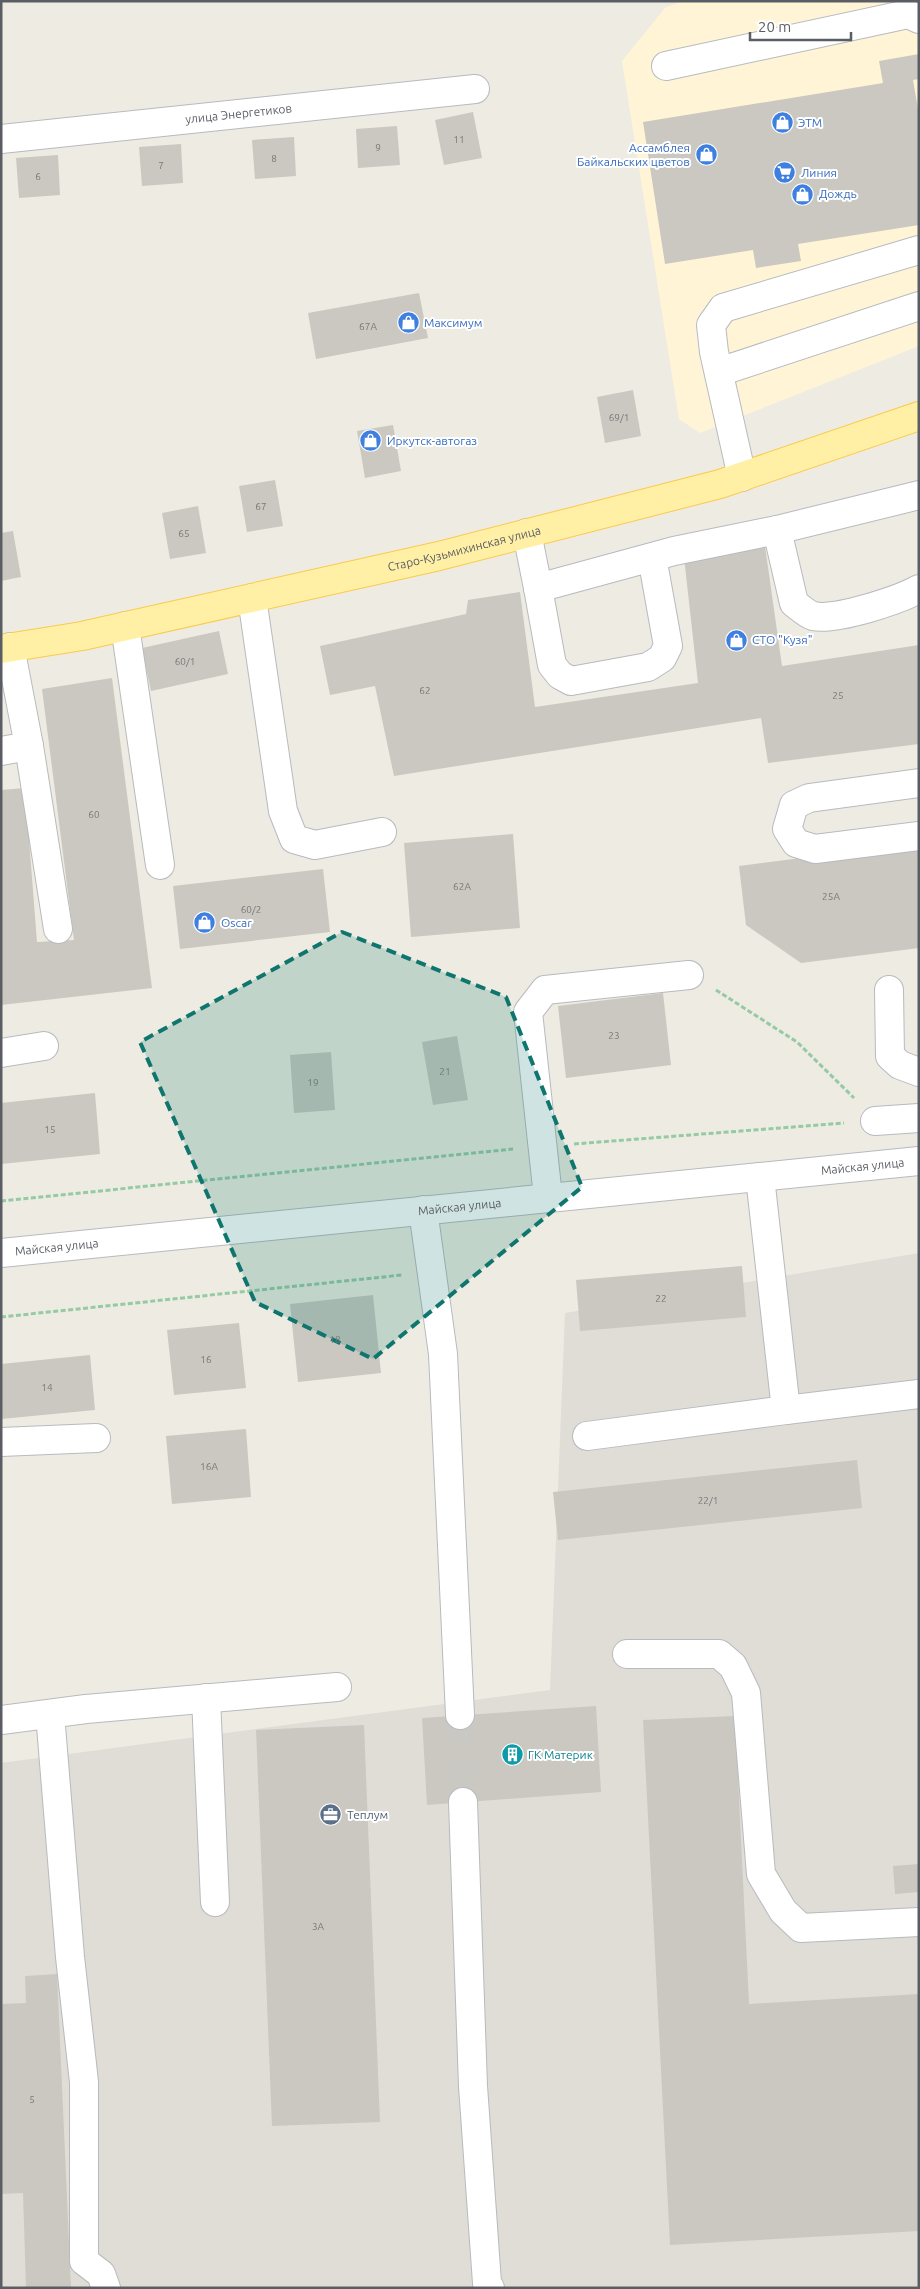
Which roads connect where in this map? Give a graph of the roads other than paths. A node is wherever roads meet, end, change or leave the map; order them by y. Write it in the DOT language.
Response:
graph roads {
  1 [pos="919,19"];
  2 [pos="666,66"];
  3 [pos="475,89"];
  4 [pos="1,139"];
  5 [pos="919,250"];
  6 [pos="919,306"];
  7 [pos="719,372"];
  8 [pos="919,416"];
  9 [pos="742,477"];
  10 [pos="919,494"];
  11 [pos="778,530"];
  12 [pos="527,534"];
  13 [pos="652,557"];
  14 [pos="538,588"];
  15 [pos="919,589"];
  16 [pos="252,598"];
  17 [pos="125,626"];
  18 [pos="5,648"];
  19 [pos="29,746"];
  20 [pos="1,751"];
  21 [pos="919,783"];
  22 [pos="382,832"];
  23 [pos="919,836"];
  24 [pos="160,865"];
  25 [pos="58,929"];
  26 [pos="689,975"];
  27 [pos="889,990"];
  28 [pos="44,1046"];
  29 [pos="1,1053"];
  30 [pos="919,1072"];
  31 [pos="919,1118"];
  32 [pos="875,1121"];
  33 [pos="919,1161"];
  34 [pos="760,1177"];
  35 [pos="548,1197"];
  36 [pos="423,1210"];
  37 [pos="1,1253"];
  38 [pos="919,1394"];
  39 [pos="786,1410"];
  40 [pos="587,1436"];
  41 [pos="96,1438"];
  42 [pos="1,1442"];
  43 [pos="627,1654"];
  44 [pos="337,1687"];
  45 [pos="206,1698"];
  46 [pos="50,1714"];
  47 [pos="460,1715"];
  48 [pos="1,1720"];
  49 [pos="463,1802"];
  50 [pos="215,1902"];
  51 [pos="919,1922"];
  52 [pos="84,2274"];
  53 [pos="481,2286"];
  54 [pos="106,2288"];
  1 -- 2 [label="street"];
  3 -- 4 [label="street, улица Энергетиков"];
  5 -- 7 [label="street"];
  6 -- 7 [label="street"];
  7 -- 9 [label="street"];
  8 -- 9 [label="main road, Старо-Кузьмихинская улица"];
  9 -- 12 [label="main road, Старо-Кузьмихинская улица"];
  10 -- 11 [label="street"];
  11 -- 13 [label="street"];
  11 -- 15 [label="street"];
  12 -- 14 [label="street"];
  12 -- 16 [label="main road, Старо-Кузьмихинская улица"];
  13 -- 14 [label="street"];
  13 -- 14 [label="street"];
  16 -- 17 [label="main road, Старо-Кузьмихинская улица"];
  16 -- 22 [label="street"];
  17 -- 18 [label="main road, Старо-Кузьмихинская улица"];
  17 -- 24 [label="street"];
  18 -- 19 [label="street"];
  19 -- 20 [label="street"];
  19 -- 25 [label="street"];
  21 -- 23 [label="street"];
  26 -- 35 [label="street"];
  27 -- 30 [label="street"];
  28 -- 29 [label="street"];
  31 -- 32 [label="street"];
  33 -- 34 [label="street, Майская улица"];
  34 -- 35 [label="street, Майская улица"];
  34 -- 39 [label="street"];
  35 -- 36 [label="street, Майская улица"];
  36 -- 37 [label="street, Майская улица"];
  36 -- 47 [label="street"];
  38 -- 39 [label="street"];
  39 -- 40 [label="street"];
  41 -- 42 [label="street"];
  43 -- 51 [label="street"];
  44 -- 45 [label="street"];
  45 -- 46 [label="street"];
  45 -- 50 [label="street"];
  46 -- 48 [label="street"];
  46 -- 52 [label="street"];
  49 -- 53 [label="street"];
  52 -- 54 [label="street"];
}
